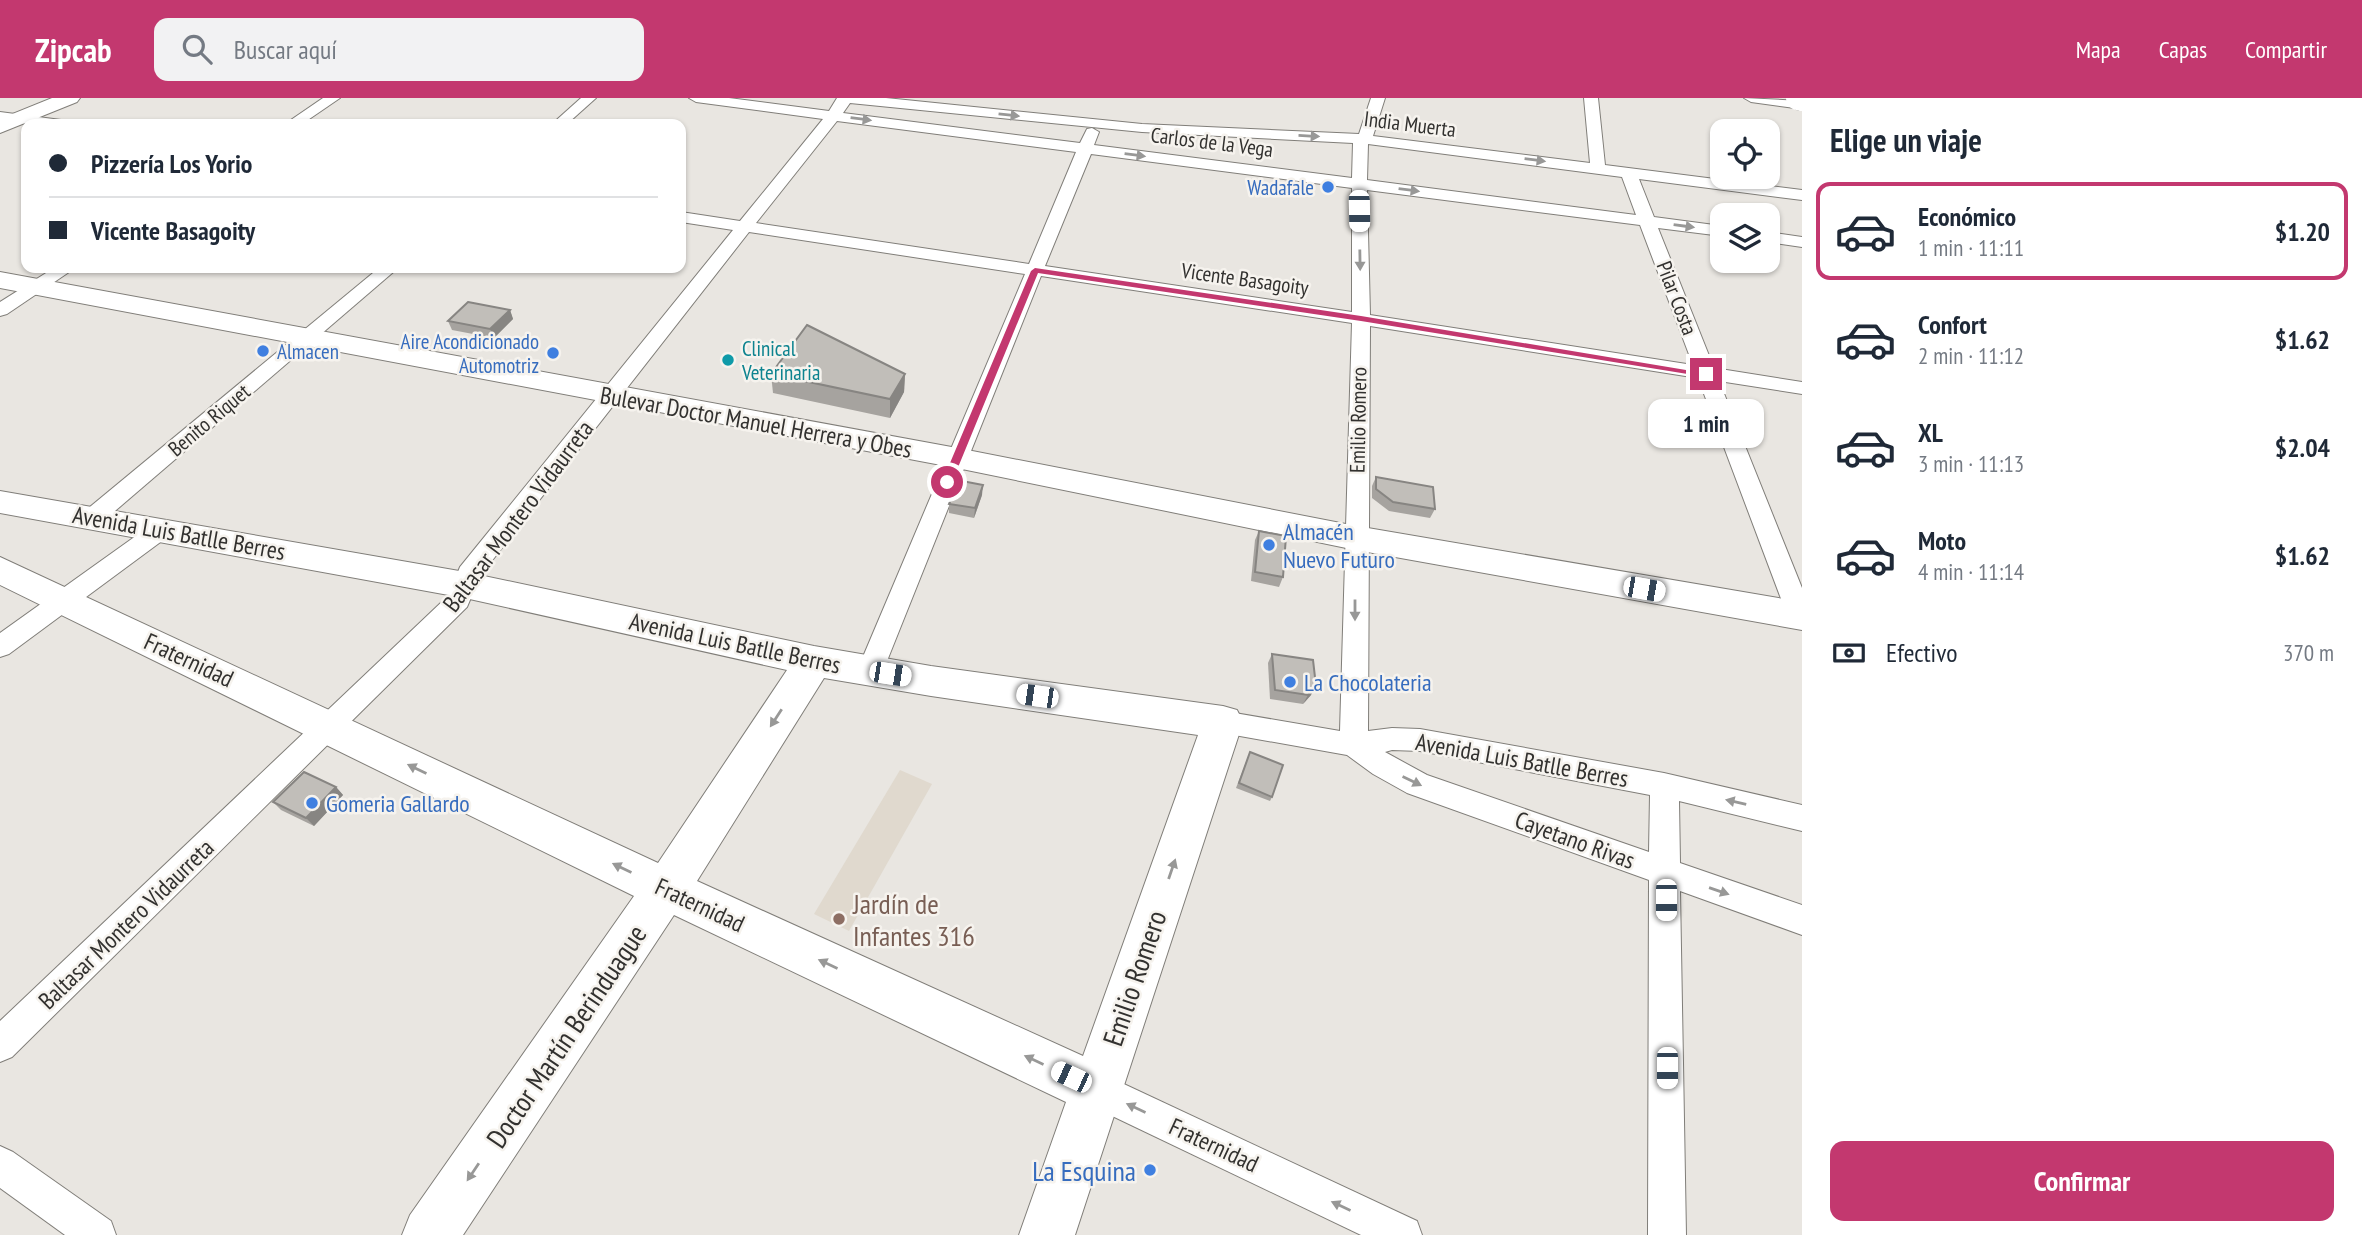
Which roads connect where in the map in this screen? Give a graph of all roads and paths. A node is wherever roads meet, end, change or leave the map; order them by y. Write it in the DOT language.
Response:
graph roads {
  1 [pos="71,98"];
  2 [pos="333,98"];
  3 [pos="589,98"];
  4 [pos="696,98"];
  5 [pos="845,98"];
  6 [pos="1378,98"];
  7 [pos="1591,98"];
  8 [pos="1751,98"];
  9 [pos="1800,100"];
  10 [pos="973,104"];
  11 [pos="833,116"];
  12 [pos="10,117"];
  13 [pos="300,119"];
  14 [pos="565,119"];
  15 [pos="1096,124"];
  16 [pos="0,127"];
  17 [pos="1363,139"];
  18 [pos="1086,148"];
  19 [pos="1598,168"];
  20 [pos="1628,172"];
  21 [pos="1358,183"];
  22 [pos="1802,195"];
  23 [pos="686,219"];
  24 [pos="1647,221"];
  25 [pos="745,228"];
  26 [pos="1710,229"];
  27 [pos="1780,239"];
  28 [pos="1802,242"];
  29 [pos="1035,271"];
  30 [pos="58,273"];
  31 [pos="383,273"];
  32 [pos="0,280"];
  33 [pos="36,287"];
  34 [pos="0,310"];
  35 [pos="1361,318"];
  36 [pos="308,336"];
  37 [pos="1706,374"];
  38 [pos="1802,388"];
  39 [pos="612,395"];
  40 [pos="957,458"];
  41 [pos="0,502"];
  42 [pos="93,517"];
  43 [pos="162,529"];
  44 [pos="1356,538"];
  45 [pos="0,570"];
  46 [pos="465,585"];
  47 [pos="64,600"];
  48 [pos="1802,618"];
  49 [pos="0,647"];
  50 [pos="814,661"];
  51 [pos="870,671"];
  52 [pos="1223,722"];
  53 [pos="331,727"];
  54 [pos="1354,745"];
  55 [pos="1664,785"];
  56 [pos="1802,818"];
  57 [pos="1666,872"];
  58 [pos="666,889"];
  59 [pos="1802,919"];
  60 [pos="0,1045"];
  61 [pos="1096,1089"];
  62 [pos="0,1165"];
  63 [pos="97,1235"];
  64 [pos="430,1235"];
  65 [pos="1047,1235"];
  66 [pos="1403,1235"];
  67 [pos="1667,1235"];
  1 -- 12 [label="street"];
  2 -- 13 [label="street"];
  3 -- 14 [label="street"];
  4 -- 11 [label="street, Carlos de la Vega"];
  5 -- 10 [label="street, India Muerta"];
  5 -- 11 [label="street, Baltasar Montero Vidaurreta"];
  6 -- 17 [label="street, Emilio Romero"];
  7 -- 19 [label="street"];
  8 -- 9 [label="street"];
  10 -- 15 [label="street, India Muerta, one-way"];
  11 -- 18 [label="street, Carlos de la Vega, one-way"];
  11 -- 25 [label="street, Baltasar Montero Vidaurreta"];
  12 -- 16 [label="street"];
  15 -- 17 [label="street, India Muerta, one-way"];
  15 -- 18 [label="street"];
  17 -- 19 [label="street, India Muerta, one-way"];
  17 -- 21 [label="street, Emilio Romero"];
  18 -- 21 [label="street, Carlos de la Vega, one-way"];
  18 -- 29 [label="street"];
  19 -- 20 [label="street, India Muerta"];
  20 -- 22 [label="street, India Muerta"];
  20 -- 24 [label="street, Pilar Costa"];
  21 -- 24 [label="street, Carlos de la Vega, one-way"];
  21 -- 35 [label="street, Emilio Romero, one-way"];
  23 -- 25 [label="street, Vicente Basagoity"];
  24 -- 26 [label="street, Carlos de la Vega, one-way"];
  24 -- 37 [label="street, Pilar Costa"];
  25 -- 29 [label="street, Vicente Basagoity"];
  25 -- 39 [label="street, Baltasar Montero Vidaurreta"];
  27 -- 28 [label="street"];
  29 -- 35 [label="street, Vicente Basagoity"];
  29 -- 40 [label="street"];
  30 -- 33 [label="street"];
  31 -- 36 [label="street, Benito Riquet"];
  32 -- 33 [label="street, Bulevar Doctor Manuel Herrera y Obes"];
  33 -- 34 [label="street"];
  33 -- 36 [label="street, Bulevar Doctor Manuel Herrera y Obes"];
  35 -- 37 [label="street, Vicente Basagoity"];
  35 -- 44 [label="street, Emilio Romero"];
  36 -- 39 [label="street, Bulevar Doctor Manuel Herrera y Obes"];
  36 -- 42 [label="street, Benito Riquet"];
  37 -- 38 [label="street, Vicente Basagoity"];
  37 -- 48 [label="street, Pilar Costa"];
  39 -- 40 [label="street, Bulevar Doctor Manuel Herrera y Obes"];
  39 -- 46 [label="street, Baltasar Montero Vidaurreta"];
  40 -- 44 [label="street, Bulevar Doctor Manuel Herrera y Obes"];
  40 -- 51 [label="street"];
  41 -- 42 [label="street, Avenida Luis Batlle Berres"];
  42 -- 43 [label="street, Avenida Luis Batlle Berres"];
  43 -- 46 [label="street, Avenida Luis Batlle Berres"];
  43 -- 47 [label="street"];
  44 -- 48 [label="street, Bulevar Doctor Manuel Herrera y Obes"];
  44 -- 54 [label="street, Emilio Romero, one-way"];
  45 -- 47 [label="street, Fraternidad"];
  46 -- 50 [label="street, Avenida Luis Batlle Berres"];
  46 -- 53 [label="street, Baltasar Montero Vidaurreta"];
  47 -- 49 [label="street"];
  47 -- 53 [label="street, Fraternidad"];
  50 -- 51 [label="street, Avenida Luis Batlle Berres"];
  50 -- 58 [label="street, Doctor Martín Berinduague, one-way"];
  51 -- 52 [label="street, Avenida Luis Batlle Berres"];
  52 -- 54 [label="street, Avenida Luis Batlle Berres"];
  61 -- 52 [label="street, Emilio Romero, one-way"];
  58 -- 53 [label="street, Fraternidad, one-way"];
  53 -- 60 [label="street, Baltasar Montero Vidaurreta"];
  54 -- 55 [label="street, Avenida Luis Batlle Berres"];
  54 -- 57 [label="street, Cayetano Rivas, one-way"];
  56 -- 55 [label="street, Avenida Luis Batlle Berres, one-way"];
  55 -- 57 [label="street"];
  57 -- 59 [label="street, Cayetano Rivas, one-way"];
  57 -- 67 [label="street"];
  61 -- 58 [label="street, Fraternidad, one-way"];
  58 -- 64 [label="street, Doctor Martín Berinduague, one-way"];
  61 -- 65 [label="street, Emilio Romero"];
  66 -- 61 [label="street, Fraternidad, one-way"];
  62 -- 63 [label="street"];
}
